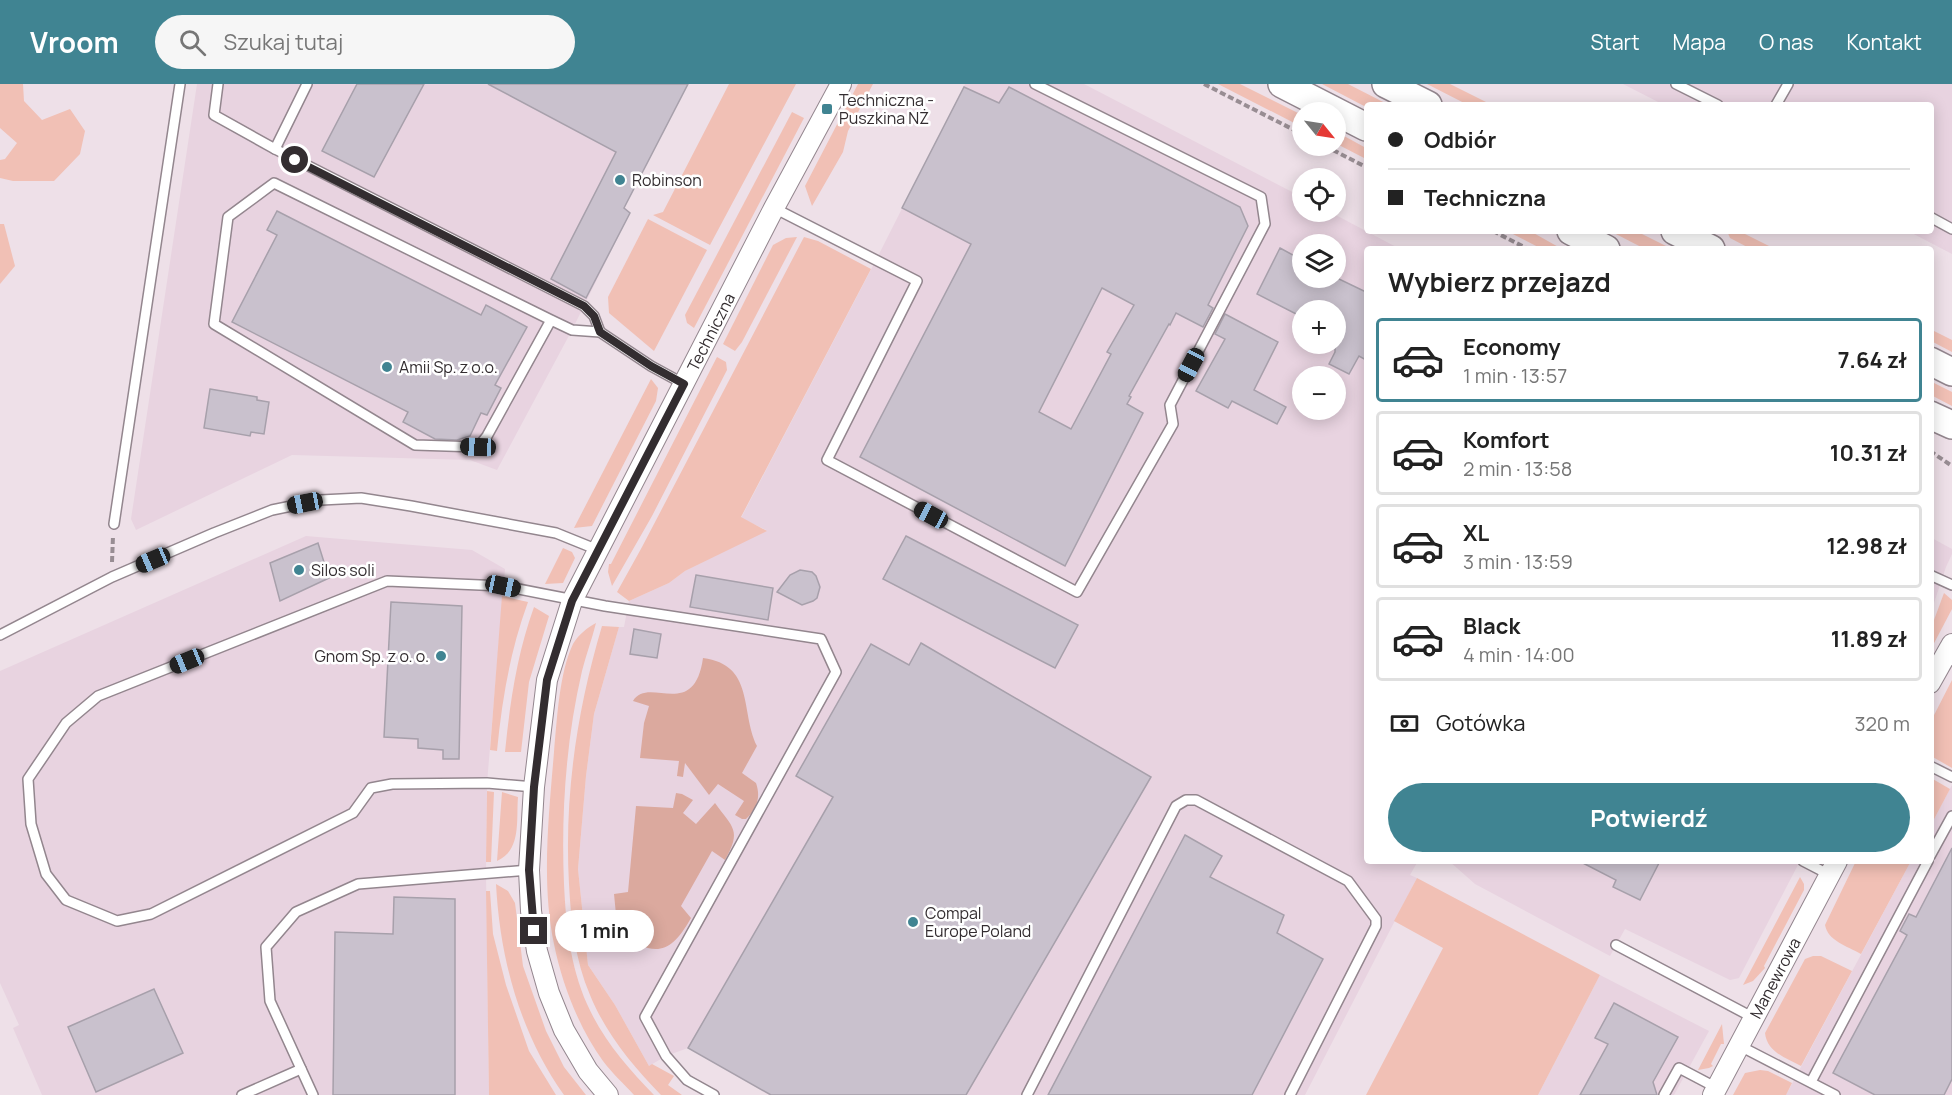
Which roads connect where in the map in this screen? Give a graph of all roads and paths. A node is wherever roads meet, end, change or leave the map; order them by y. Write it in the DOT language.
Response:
graph roads {
  1 [pos="180,84"];
  2 [pos="218,84"];
  3 [pos="307,84"];
  4 [pos="841,84"];
  5 [pos="1035,84"];
  6 [pos="1204,84"];
  7 [pos="1282,84"];
  8 [pos="1386,84"];
  9 [pos="1676,84"];
  10 [pos="1788,84"];
  11 [pos="1422,102"];
  12 [pos="1712,102"];
  13 [pos="1778,102"];
  14 [pos="1364,126"];
  15 [pos="1292,129"];
  16 [pos="275,149"];
  17 [pos="1345,156"];
  18 [pos="1364,166"];
  19 [pos="774,208"];
  20 [pos="1934,219"];
  21 [pos="1952,229"];
  22 [pos="1499,234"];
  23 [pos="1577,234"];
  24 [pos="1681,234"];
  25 [pos="1522,246"];
  26 [pos="1600,246"];
  27 [pos="1705,246"];
  28 [pos="551,320"];
  29 [pos="600,332"];
  30 [pos="1934,364"];
  31 [pos="1952,372"];
  32 [pos="684,384"];
  33 [pos="1934,416"];
  34 [pos="1952,426"];
  35 [pos="1934,454"];
  36 [pos="1952,466"];
  37 [pos="114,524"];
  38 [pos="598,550"];
  39 [pos="1934,577"];
  40 [pos="112,578"];
  41 [pos="1952,585"];
  42 [pos="572,601"];
  43 [pos="0,635"];
  44 [pos="1952,644"];
  45 [pos="1934,676"];
  46 [pos="1934,768"];
  47 [pos="1952,777"];
  48 [pos="534,787"];
  49 [pos="1952,816"];
  50 [pos="1934,848"];
  51 [pos="1816,864"];
  52 [pos="1925,864"];
  53 [pos="1833,868"];
  54 [pos="529,870"];
  55 [pos="1616,945"];
  56 [pos="1754,1018"];
  57 [pos="1740,1046"];
  58 [pos="301,1069"];
  59 [pos="1810,1082"];
  60 [pos="1715,1091"];
  61 [pos="242,1095"];
  62 [pos="313,1095"];
  63 [pos="608,1095"];
  64 [pos="714,1095"];
  65 [pos="1027,1095"];
  66 [pos="1290,1095"];
  67 [pos="1664,1095"];
  68 [pos="1835,1095"];
  1 -- 37 [label="lane"];
  2 -- 16 [label="lane"];
  3 -- 16 [label="lane"];
  4 -- 19 [label="street, Techniczna"];
  5 -- 19 [label="lane"];
  6 -- 15 [label="path"];
  7 -- 14 [label="main road"];
  8 -- 11 [label="main road"];
  9 -- 12 [label="lane"];
  10 -- 13 [label="lane"];
  16 -- 29 [label="lane"];
  17 -- 18 [label="path"];
  19 -- 32 [label="street, Techniczna"];
  20 -- 21 [label="lane"];
  22 -- 25 [label="path"];
  23 -- 26 [label="main road"];
  24 -- 27 [label="main road"];
  28 -- 28 [label="lane"];
  28 -- 29 [label="lane"];
  29 -- 32 [label="lane"];
  30 -- 31 [label="main road"];
  32 -- 38 [label="street, Techniczna"];
  33 -- 34 [label="main road"];
  35 -- 36 [label="path"];
  37 -- 40 [label="path"];
  38 -- 40 [label="lane"];
  38 -- 42 [label="street, Techniczna"];
  39 -- 41 [label="lane"];
  40 -- 43 [label="lane"];
  42 -- 48 [label="street, Techniczna"];
  42 -- 48 [label="lane"];
  42 -- 64 [label="lane"];
  44 -- 45 [label="street"];
  46 -- 47 [label="lane"];
  48 -- 54 [label="street, Techniczna"];
  49 -- 50 [label="lane"];
  51 -- 53 [label="lane"];
  52 -- 59 [label="lane"];
  53 -- 56 [label="street, Manewrowa"];
  54 -- 58 [label="lane"];
  54 -- 63 [label="street, Techniczna"];
  55 -- 56 [label="lane"];
  56 -- 57 [label="street, Manewrowa"];
  57 -- 59 [label="lane"];
  57 -- 60 [label="street, Manewrowa"];
  58 -- 61 [label="lane"];
  58 -- 62 [label="lane"];
  59 -- 68 [label="lane"];
  60 -- 67 [label="lane"];
  65 -- 66 [label="lane"];
}
